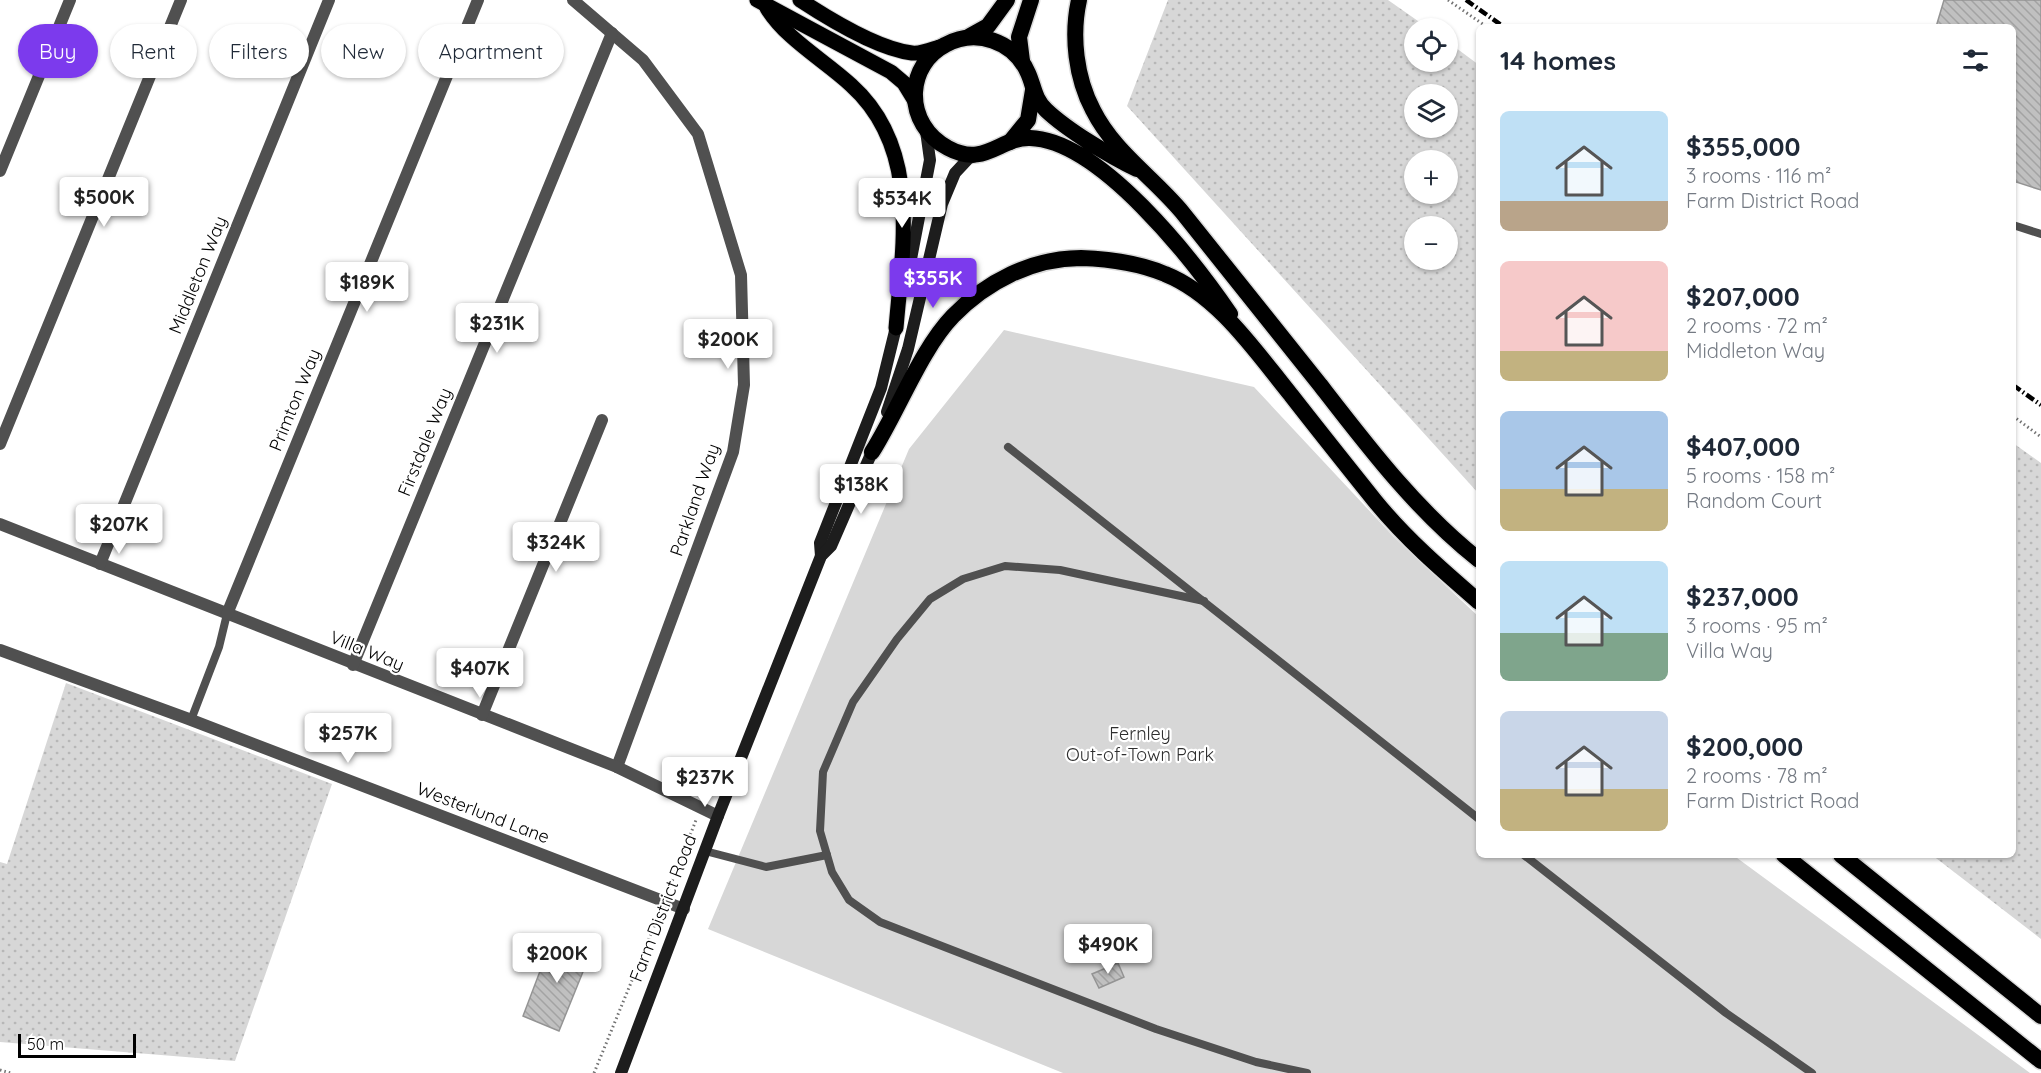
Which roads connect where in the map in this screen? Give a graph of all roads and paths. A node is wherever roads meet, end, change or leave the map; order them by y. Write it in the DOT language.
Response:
graph roads {
  1 [pos="70,0"];
  2 [pos="181,0"];
  3 [pos="329,0"];
  4 [pos="478,0"];
  5 [pos="573,0"];
  6 [pos="800,0"];
  7 [pos="1007,0"];
  8 [pos="1031,0"];
  9 [pos="1079,0"];
  10 [pos="1448,0"];
  11 [pos="762,4"];
  12 [pos="1483,24"];
  13 [pos="612,33"];
  14 [pos="968,37"];
  15 [pos="939,47"];
  16 [pos="1022,61"];
  17 [pos="1033,90"];
  18 [pos="915,101"];
  19 [pos="926,130"];
  20 [pos="1008,143"];
  21 [pos="980,154"];
  22 [pos="1137,169"];
  23 [pos="0,171"];
  24 [pos="2016,226"];
  25 [pos="2041,234"];
  26 [pos="1234,324"];
  27 [pos="896,328"];
  28 [pos="2016,418"];
  29 [pos="602,420"];
  30 [pos="2041,437"];
  31 [pos="0,444"];
  32 [pos="1008,447"];
  33 [pos="872,452"];
  34 [pos="0,524"];
  35 [pos="822,556"];
  36 [pos="1476,557"];
  37 [pos="100,564"];
  38 [pos="1476,599"];
  39 [pos="1204,601"];
  40 [pos="227,614"];
  41 [pos="0,650"];
  42 [pos="353,664"];
  43 [pos="482,716"];
  44 [pos="191,720"];
  45 [pos="617,767"];
  46 [pos="718,816"];
  47 [pos="1476,817"];
  48 [pos="705,851"];
  49 [pos="827,855"];
  50 [pos="1528,858"];
  51 [pos="1788,858"];
  52 [pos="1845,858"];
  53 [pos="684,909"];
  54 [pos="2041,1016"];
  55 [pos="2041,1061"];
  56 [pos="0,1070"];
  57 [pos="11,1073"];
  58 [pos="621,1073"];
  59 [pos="1307,1073"];
  60 [pos="1812,1073"];
  1 -- 23 [label="street"];
  2 -- 31 [label="street"];
  3 -- 37 [label="street, Middleton Way"];
  4 -- 40 [label="street, Primton Way"];
  5 -- 13 [label="street, Parkland Way"];
  6 -- 15 [label="main road"];
  7 -- 14 [label="highway"];
  8 -- 16 [label="highway"];
  9 -- 22 [label="highway"];
  10 -- 12 [label="path"];
  11 -- 18 [label="main road"];
  11 -- 27 [label="main road"];
  13 -- 42 [label="street, Firstdale Way"];
  13 -- 45 [label="street, Parkland Way"];
  14 -- 15 [label="highway"];
  14 -- 16 [label="highway"];
  15 -- 18 [label="highway"];
  16 -- 17 [label="highway"];
  17 -- 20 [label="highway"];
  17 -- 22 [label="highway"];
  18 -- 19 [label="highway"];
  19 -- 21 [label="highway"];
  19 -- 27 [label="main road, Farm District Road"];
  20 -- 21 [label="highway"];
  20 -- 26 [label="highway"];
  21 -- 33 [label="main road, Farm District Road"];
  22 -- 36 [label="highway"];
  24 -- 25 [label="lane"];
  26 -- 33 [label="highway"];
  26 -- 38 [label="highway"];
  27 -- 35 [label="main road, Farm District Road"];
  28 -- 30 [label="path"];
  29 -- 43 [label="street"];
  32 -- 39 [label="lane"];
  33 -- 35 [label="main road, Farm District Road"];
  34 -- 37 [label="street, Villa Way"];
  35 -- 46 [label="main road, Farm District Road"];
  37 -- 40 [label="street, Villa Way"];
  39 -- 47 [label="lane"];
  39 -- 49 [label="lane"];
  40 -- 42 [label="street, Villa Way"];
  40 -- 44 [label="lane"];
  41 -- 44 [label="street, Westerlund Lane"];
  42 -- 43 [label="street, Villa Way"];
  43 -- 45 [label="street, Villa Way"];
  44 -- 53 [label="street, Westerlund Lane"];
  45 -- 46 [label="street, Villa Way"];
  46 -- 48 [label="main road, Farm District Road"];
  48 -- 49 [label="lane"];
  48 -- 53 [label="main road, Farm District Road"];
  49 -- 59 [label="lane"];
  50 -- 60 [label="lane"];
  51 -- 55 [label="highway"];
  52 -- 54 [label="highway"];
  53 -- 58 [label="main road, Farm District Road"];
  56 -- 57 [label="path"];
}
